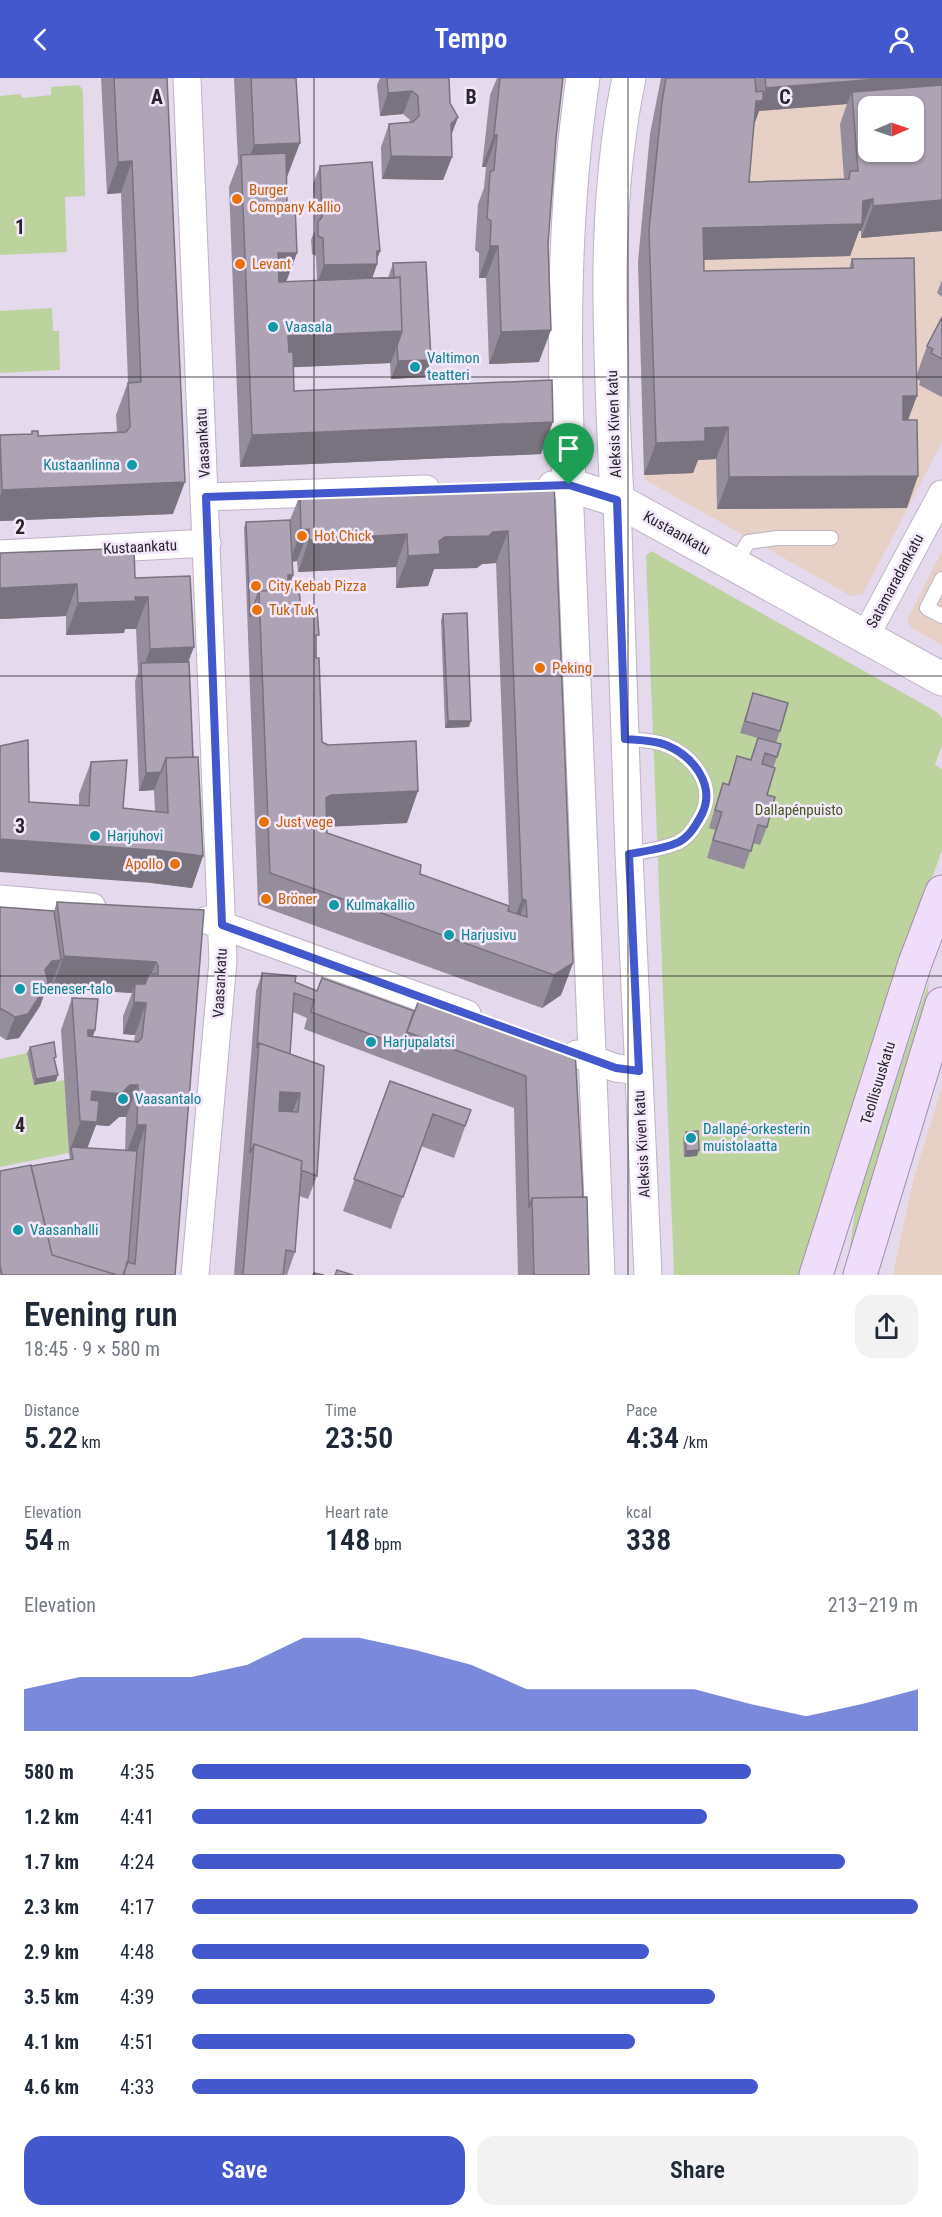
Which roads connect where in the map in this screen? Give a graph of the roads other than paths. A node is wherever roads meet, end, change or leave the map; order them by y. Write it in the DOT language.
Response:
graph roads {
  1 [pos="187,78"];
  2 [pos="583,78"];
  3 [pos="629,78"];
  4 [pos="569,485"];
  5 [pos="528,486"];
  6 [pos="456,488"];
  7 [pos="942,494"];
  8 [pos="206,497"];
  9 [pos="617,500"];
  10 [pos="831,538"];
  11 [pos="207,543"];
  12 [pos="0,554"];
  13 [pos="735,565"];
  14 [pos="942,579"];
  15 [pos="942,616"];
  16 [pos="865,637"];
  17 [pos="942,679"];
  18 [pos="625,739"];
  19 [pos="629,854"];
  20 [pos="942,892"];
  21 [pos="0,899"];
  22 [pos="117,909"];
  23 [pos="187,915"];
  24 [pos="222,925"];
  25 [pos="942,1004"];
  26 [pos="490,1022"];
  27 [pos="550,1044"];
  28 [pos="592,1059"];
  29 [pos="639,1071"];
  30 [pos="195,1275"];
  31 [pos="601,1275"];
  32 [pos="648,1275"];
  33 [pos="816,1275"];
  34 [pos="860,1275"];
  1 -- 8 [label="street, Vaasankatu"];
  2 -- 4 [label="main road"];
  3 -- 9 [label="main road, Aleksis Kiven katu"];
  4 -- 5 [label="street, Kustaankatu"];
  4 -- 9 [label="main road, Kustaankatu"];
  4 -- 28 [label="street"];
  6 -- 8 [label="street"];
  7 -- 16 [label="street, Satamaradankatu"];
  8 -- 11 [label="street, Vaasankatu"];
  9 -- 13 [label="main road, Kustaankatu"];
  9 -- 18 [label="street, Aleksis Kiven katu"];
  10 -- 13 [label="lane"];
  11 -- 12 [label="street, Kustaankatu"];
  11 -- 24 [label="street, Vaasankatu"];
  13 -- 16 [label="main road, Kustaankatu"];
  14 -- 15 [label="lane"];
  16 -- 17 [label="main road, Kustaankatu"];
  18 -- 19 [label="street, Aleksis Kiven katu"];
  18 -- 19 [label="lane"];
  19 -- 29 [label="street, Aleksis Kiven katu"];
  20 -- 33 [label="main road, Teollisuuskatu"];
  21 -- 22 [label="street"];
  23 -- 24 [label="street"];
  24 -- 26 [label="street"];
  24 -- 30 [label="street, Vaasankatu"];
  25 -- 34 [label="main road"];
  27 -- 28 [label="street"];
  28 -- 29 [label="street"];
  28 -- 31 [label="street"];
  29 -- 32 [label="street, Aleksis Kiven katu"];
}
